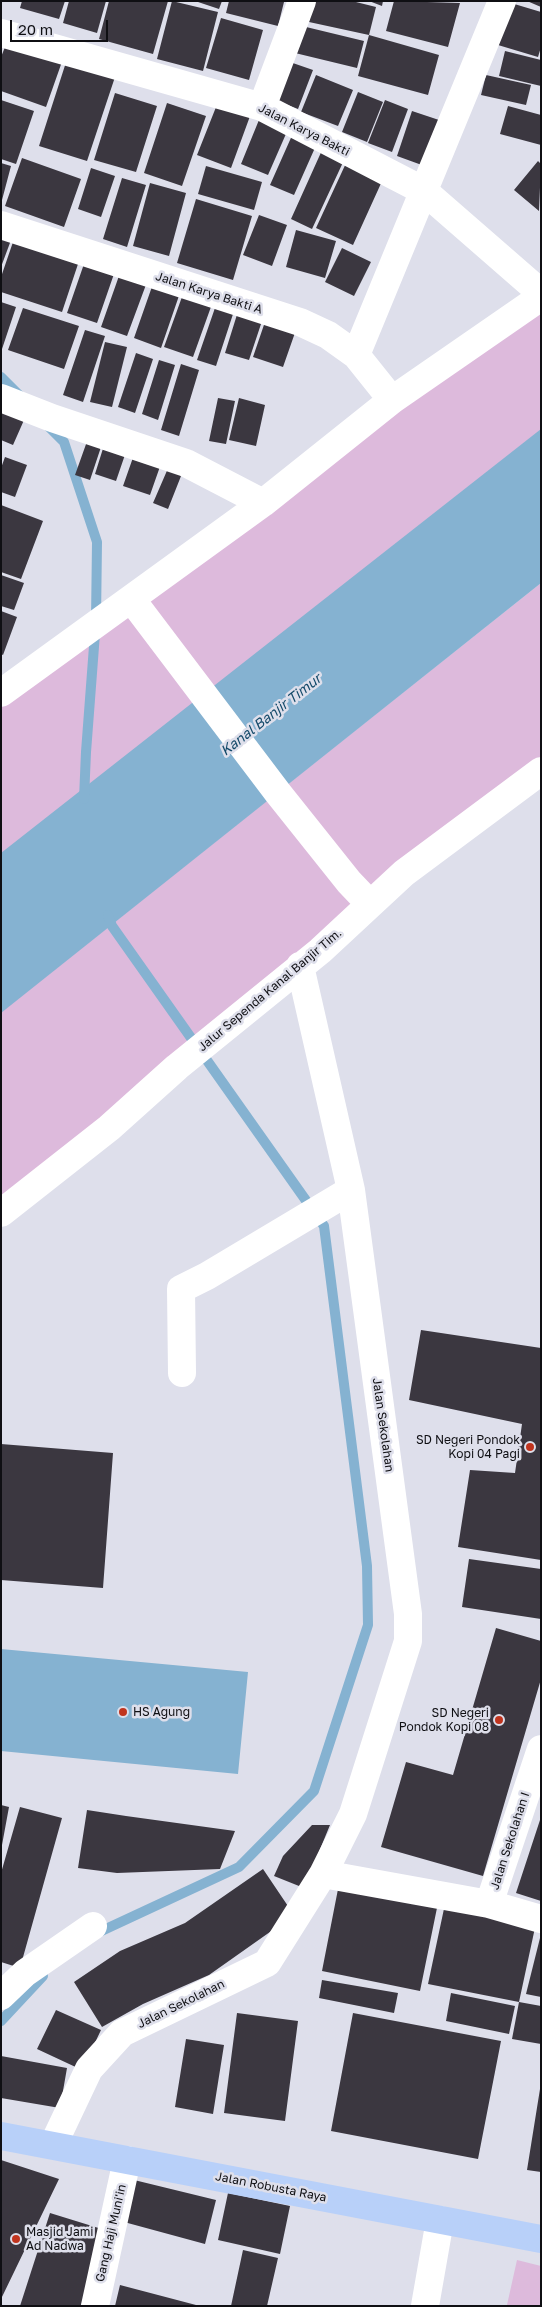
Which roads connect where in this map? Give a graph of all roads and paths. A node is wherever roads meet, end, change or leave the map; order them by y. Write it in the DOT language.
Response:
graph roads {
  1 [pos="302,1"];
  2 [pos="502,1"];
  3 [pos="1,33"];
  4 [pos="262,107"];
  5 [pos="424,191"];
  6 [pos="1,225"];
  7 [pos="541,295"];
  8 [pos="356,355"];
  9 [pos="1,398"];
  10 [pos="392,400"];
  11 [pos="263,503"];
  12 [pos="132,600"];
  13 [pos="1,693"];
  14 [pos="541,771"];
  15 [pos="370,904"];
  16 [pos="300,966"];
  17 [pos="351,1190"];
  18 [pos="1,1213"];
  19 [pos="182,1373"];
  20 [pos="541,1749"];
  21 [pos="323,1874"];
  22 [pos="489,1904"];
  23 [pos="541,1919"];
  24 [pos="93,1926"];
  25 [pos="1,1996"];
  26 [pos="1,2136"];
  27 [pos="53,2146"];
  28 [pos="127,2160"];
  29 [pos="440,2220"];
  30 [pos="541,2239"];
  31 [pos="95,2306"];
  32 [pos="425,2306"];
  1 -- 4 [label="street"];
  2 -- 5 [label="street"];
  3 -- 4 [label="street, Jalan Karya Bakti"];
  4 -- 5 [label="street, Jalan Karya Bakti"];
  5 -- 7 [label="street, Jalan Karya Bakti"];
  5 -- 8 [label="street"];
  6 -- 8 [label="street, Jalan Karya Bakti A"];
  7 -- 10 [label="street"];
  8 -- 10 [label="street, Jalan Karya Bakti A"];
  9 -- 11 [label="street"];
  10 -- 11 [label="street"];
  11 -- 12 [label="street"];
  12 -- 13 [label="street"];
  12 -- 15 [label="street"];
  14 -- 15 [label="street, Jalur Sependa Kanal Banjir Tim."];
  15 -- 16 [label="street, Jalur Sependa Kanal Banjir Tim."];
  16 -- 17 [label="street, Jalan Sekolahan"];
  16 -- 18 [label="street, Jalur Sependa Kanal Banjir Tim."];
  17 -- 19 [label="street"];
  17 -- 21 [label="street, Jalan Sekolahan"];
  20 -- 22 [label="street, Jalan Sekolahan I"];
  21 -- 22 [label="street"];
  21 -- 27 [label="street, Jalan Sekolahan"];
  22 -- 23 [label="street"];
  24 -- 25 [label="street"];
  26 -- 27 [label="main road, Jalan Robusta Raya"];
  27 -- 28 [label="main road, Jalan Robusta Raya"];
  28 -- 29 [label="main road, Jalan Robusta Raya"];
  28 -- 31 [label="street, Gang Haji Muni'in"];
  29 -- 30 [label="main road, Jalan Robusta Raya"];
  29 -- 32 [label="street"];
}
